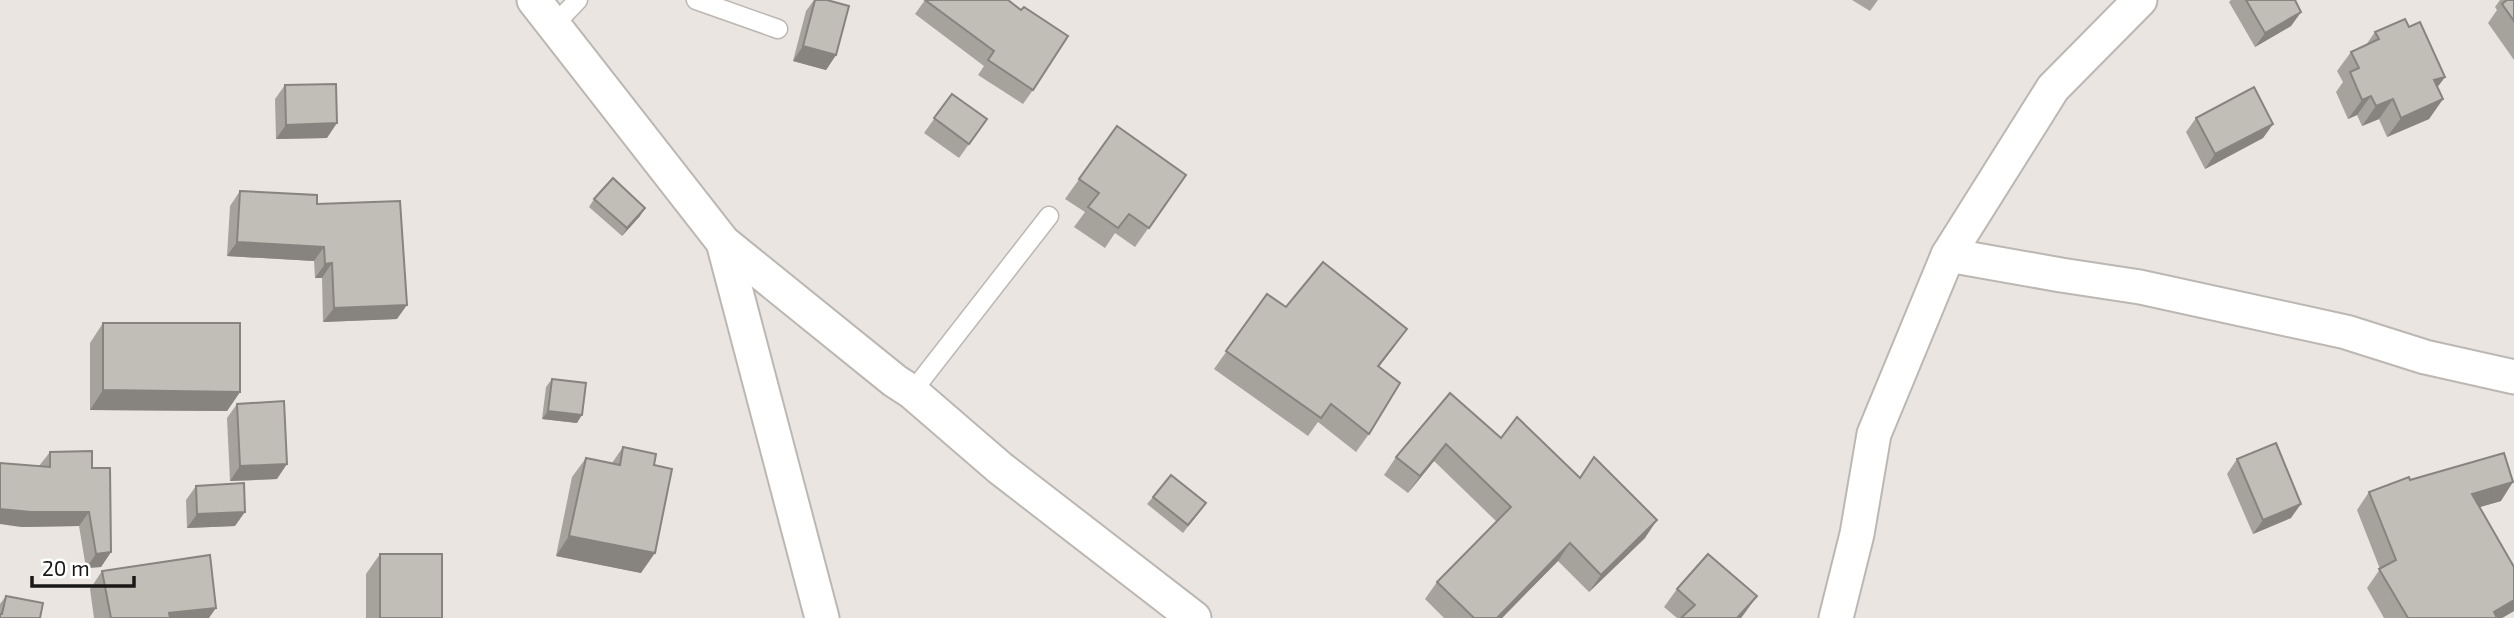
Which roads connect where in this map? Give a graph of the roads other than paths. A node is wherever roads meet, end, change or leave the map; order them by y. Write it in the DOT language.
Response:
graph roads {
  1 [pos="578,0"];
  2 [pos="696,0"];
  3 [pos="2140,0"];
  4 [pos="544,12"];
  5 [pos="778,29"];
  6 [pos="1049,216"];
  7 [pos="723,242"];
  8 [pos="1948,254"];
  9 [pos="2514,377"];
  10 [pos="912,391"];
  11 [pos="822,618"];
  12 [pos="1194,618"];
  13 [pos="1836,618"];
  1 -- 4 [label="lane"];
  2 -- 5 [label="lane"];
  3 -- 8 [label="street"];
  4 -- 7 [label="street"];
  6 -- 10 [label="lane"];
  7 -- 10 [label="street"];
  7 -- 11 [label="street"];
  8 -- 9 [label="street"];
  8 -- 13 [label="street"];
  10 -- 12 [label="street"];
}
